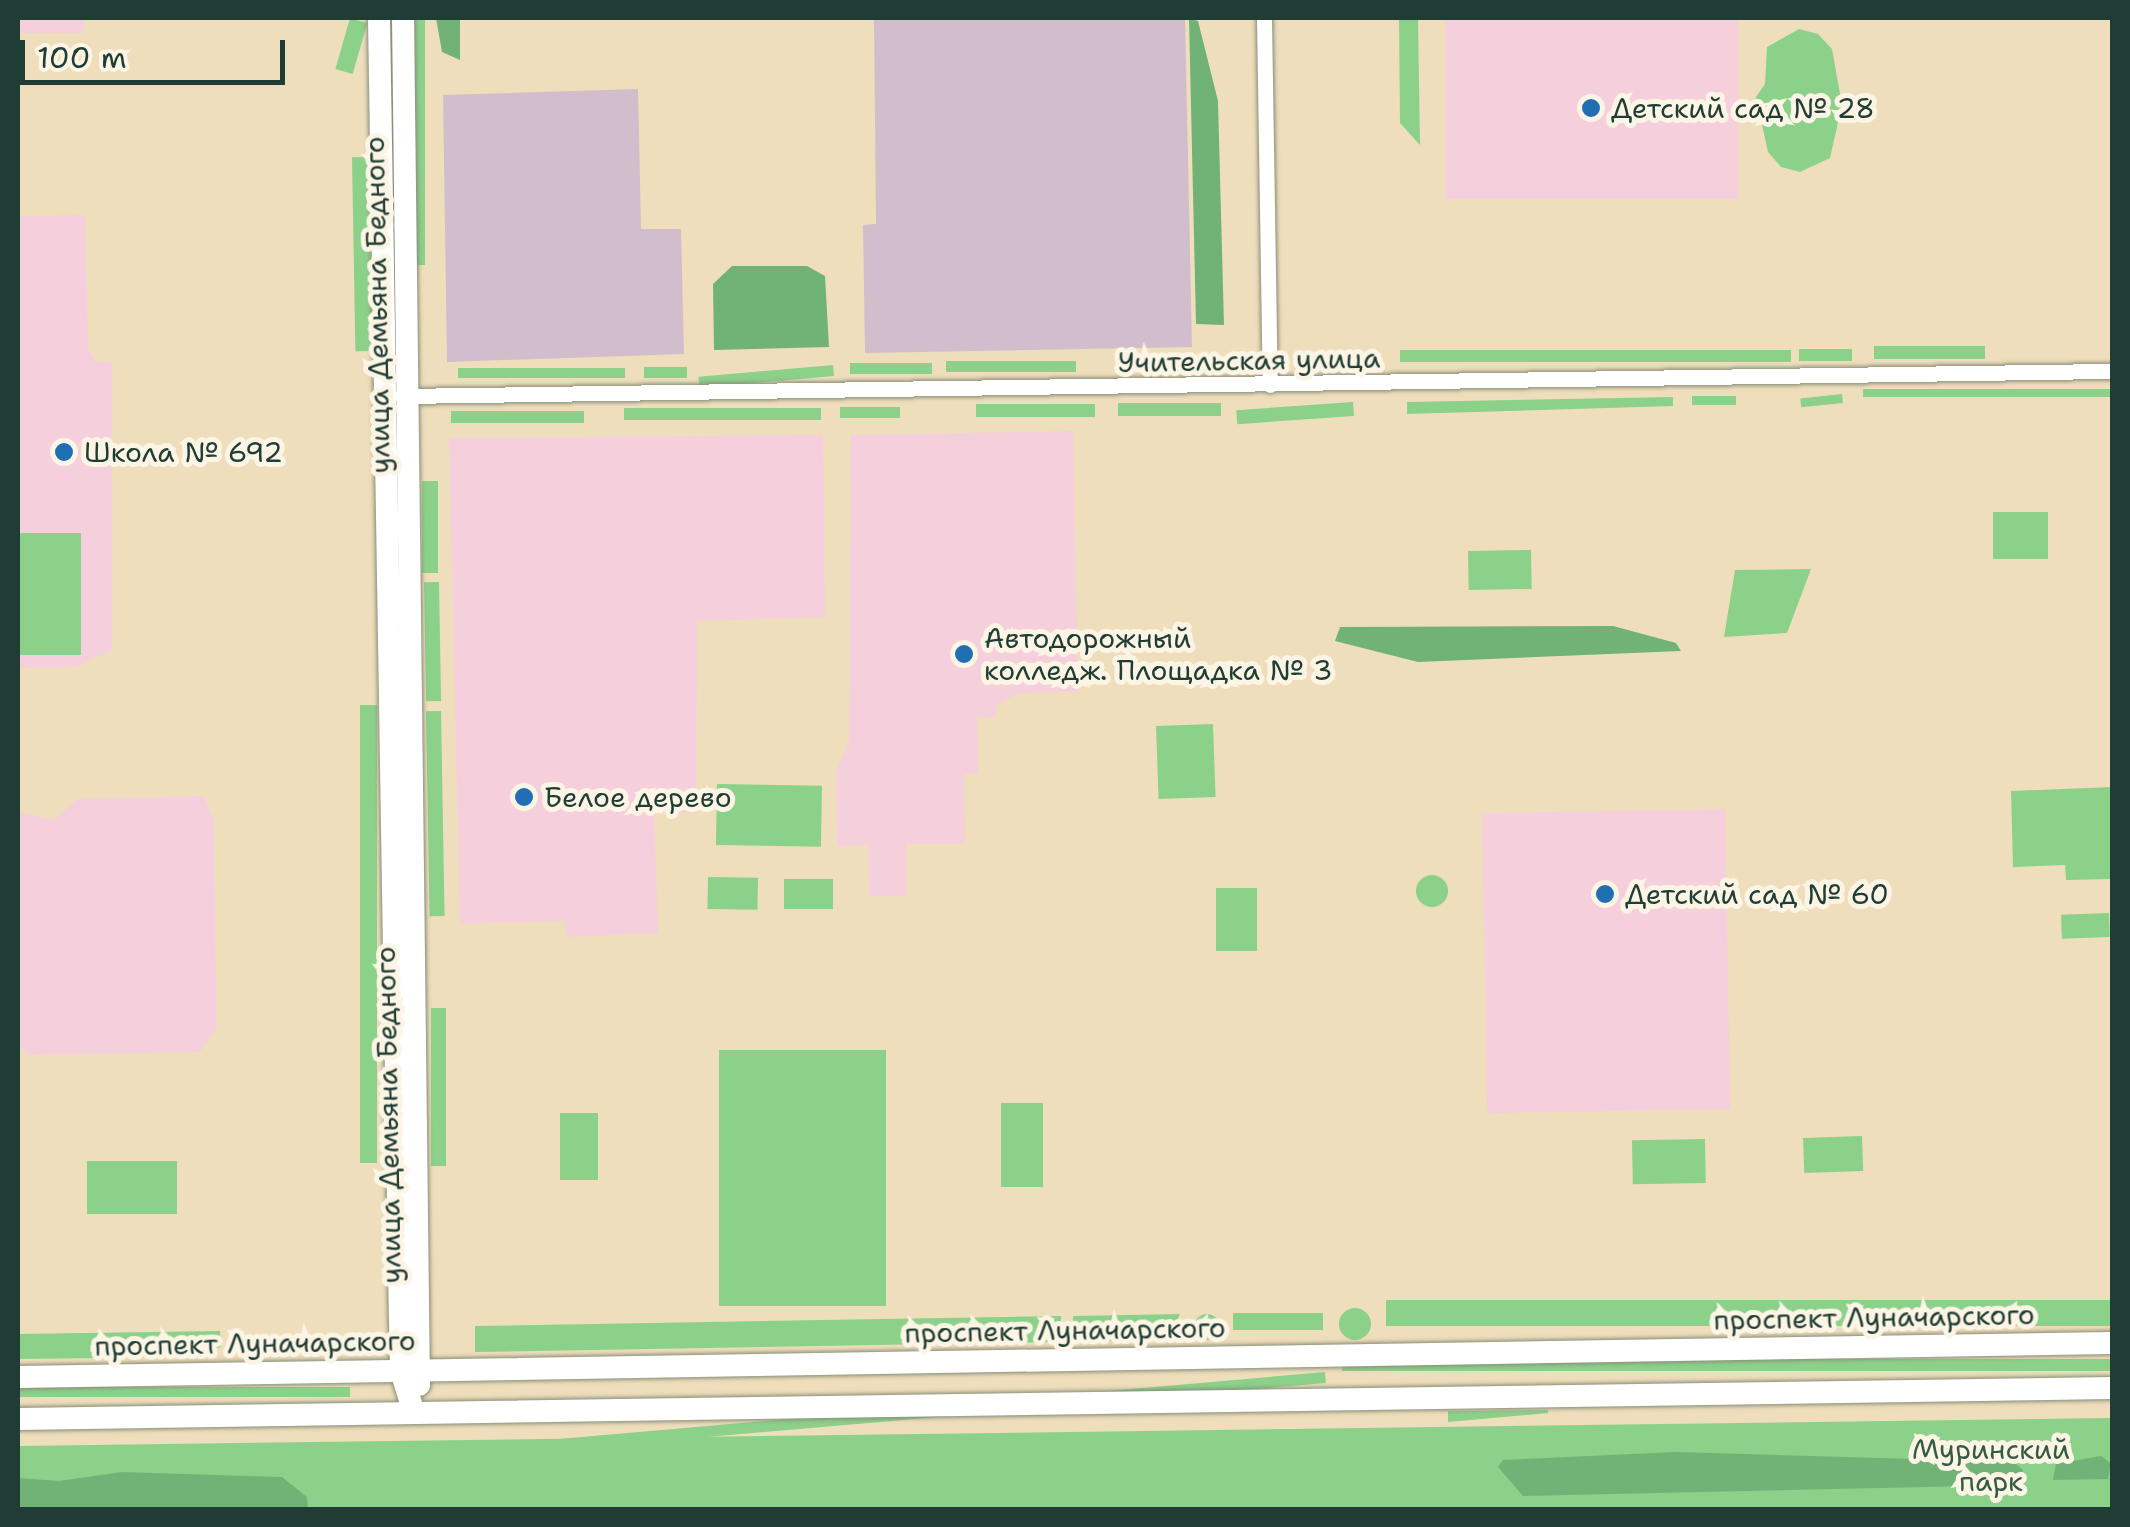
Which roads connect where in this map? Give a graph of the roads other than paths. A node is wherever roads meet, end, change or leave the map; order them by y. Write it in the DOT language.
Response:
graph roads {
  1 [pos="380,18"];
  2 [pos="404,18"];
  3 [pos="1264,18"];
  4 [pos="2112,372"];
  5 [pos="1270,384"];
  6 [pos="397,397"];
  7 [pos="2112,1343"];
  8 [pos="412,1371"];
  9 [pos="18,1376"];
  10 [pos="2112,1388"];
  11 [pos="414,1413"];
  12 [pos="18,1419"];
  1 -- 6 [label="main road, улица Демьяна Бедного"];
  2 -- 6 [label="main road, улица Демьяна Бедного"];
  3 -- 5 [label="street"];
  4 -- 5 [label="street, Учительская улица"];
  5 -- 6 [label="street, Учительская улица"];
  6 -- 8 [label="main road, улица Демьяна Бедного"];
  7 -- 8 [label="main road, проспект Луначарского"];
  8 -- 9 [label="main road, проспект Луначарского"];
  8 -- 11 [label="main road, улица Демьяна Бедного"];
  10 -- 11 [label="main road"];
  11 -- 12 [label="main road"];
}
